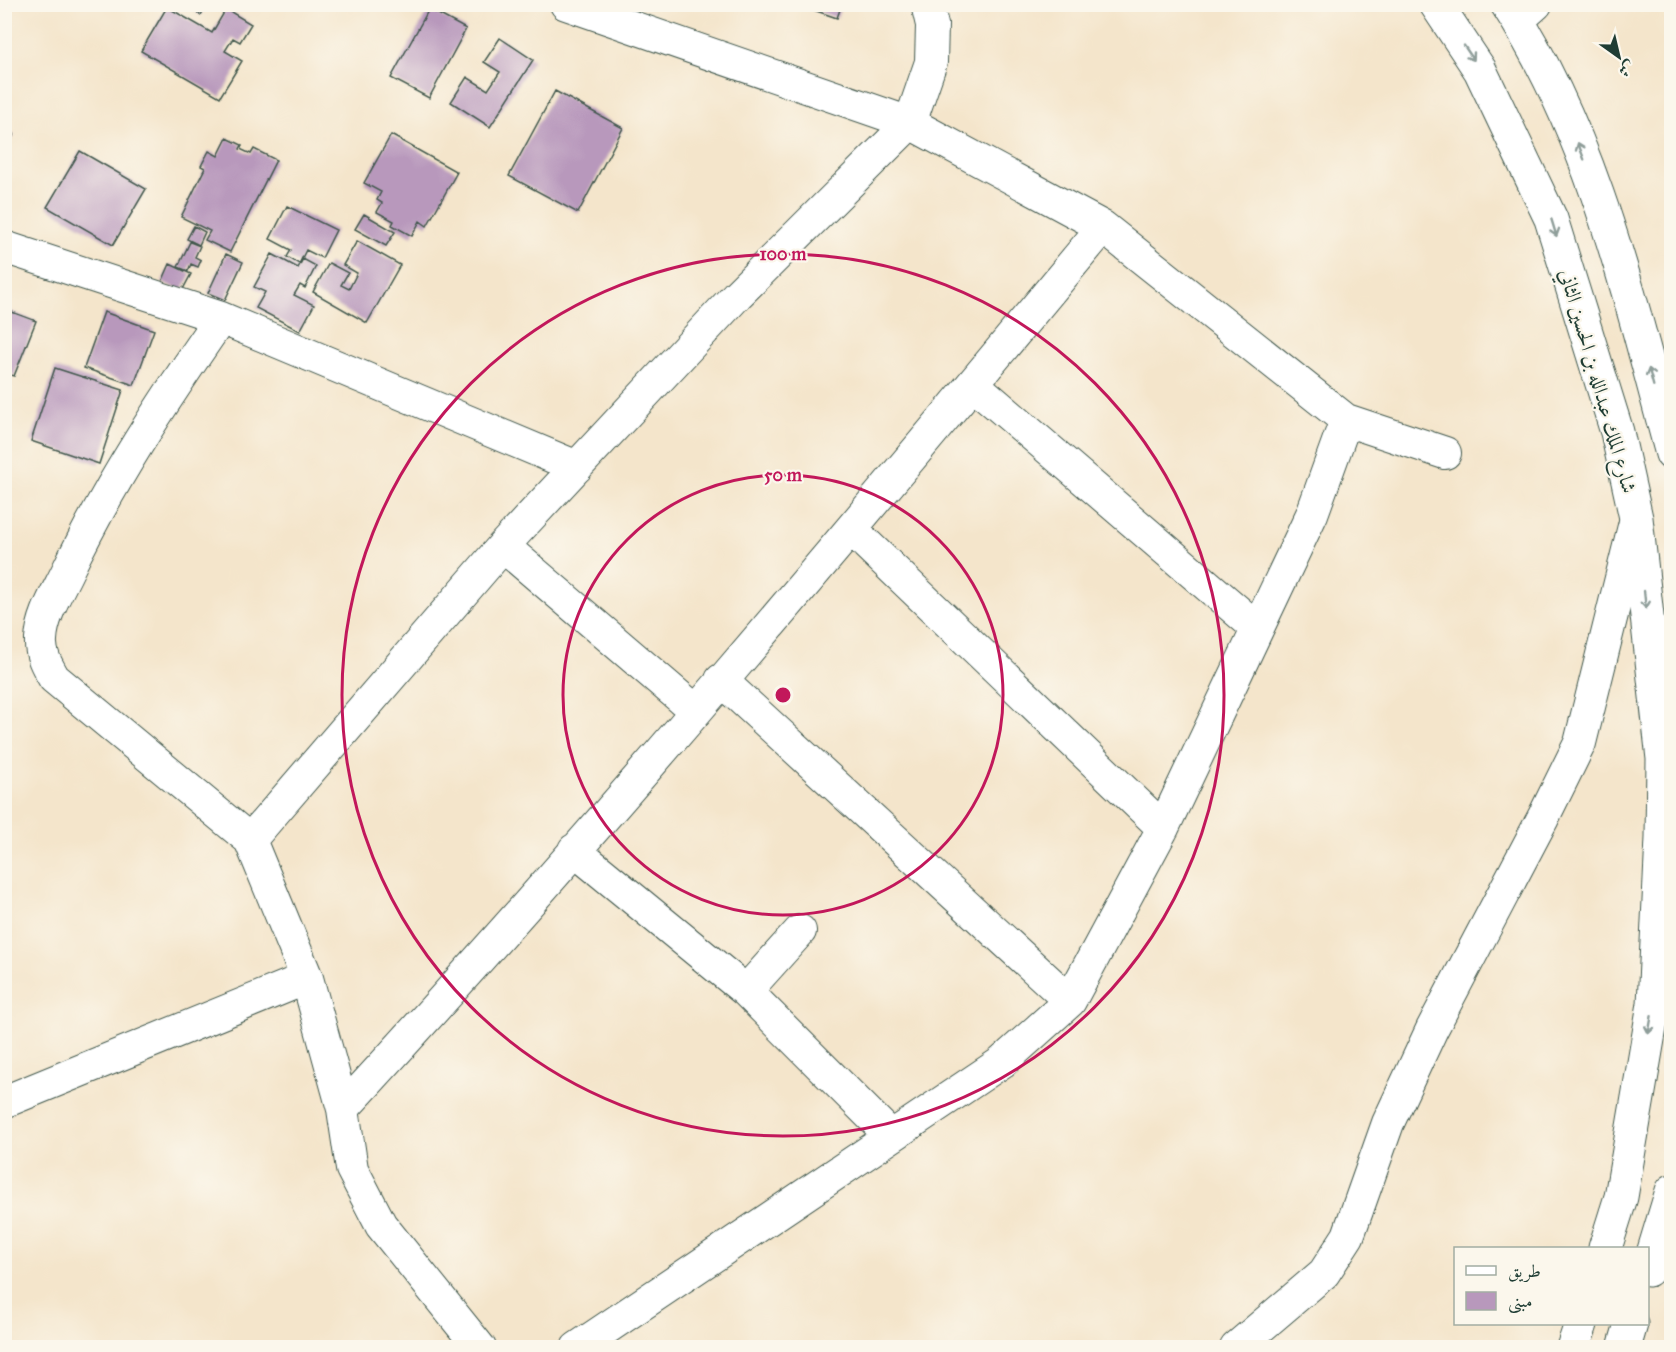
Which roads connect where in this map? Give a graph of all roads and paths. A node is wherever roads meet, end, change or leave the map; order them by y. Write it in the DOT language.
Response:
graph roads {
  1 [pos="566,4"];
  2 [pos="927,4"];
  3 [pos="1436,4"];
  4 [pos="1520,10"];
  5 [pos="910,123"];
  6 [pos="1103,227"];
  7 [pos="4,247"];
  8 [pos="220,318"];
  9 [pos="973,384"];
  10 [pos="1346,420"];
  11 [pos="1445,453"];
  12 [pos="1671,454"];
  13 [pos="577,467"];
  14 [pos="1636,518"];
  15 [pos="851,529"];
  16 [pos="503,546"];
  17 [pos="1257,628"];
  18 [pos="721,680"];
  19 [pos="696,711"];
  20 [pos="1163,828"];
  21 [pos="250,840"];
  22 [pos="574,850"];
  23 [pos="800,931"];
  24 [pos="307,978"];
  25 [pos="746,991"];
  26 [pos="1070,1001"];
  27 [pos="4,1102"];
  28 [pos="343,1109"];
  29 [pos="890,1135"];
  30 [pos="1671,1191"];
  31 [pos="1605,1247"];
  32 [pos="1649,1263"];
  33 [pos="1580,1325"];
  34 [pos="1630,1325"];
  35 [pos="480,1347"];
  36 [pos="577,1347"];
  37 [pos="1236,1347"];
  38 [pos="1573,1347"];
  39 [pos="1624,1347"];
  1 -- 5 [label="street"];
  2 -- 5 [label="street"];
  3 -- 14 [label="highway, شارع الملك عبدالله بن الحسين الثاني, one-way"];
  12 -- 4 [label="highway, one-way"];
  5 -- 6 [label="street"];
  5 -- 13 [label="street"];
  6 -- 9 [label="street"];
  6 -- 10 [label="street"];
  7 -- 8 [label="street"];
  8 -- 13 [label="street"];
  8 -- 21 [label="street"];
  9 -- 15 [label="street"];
  9 -- 17 [label="street"];
  10 -- 11 [label="street"];
  10 -- 17 [label="street"];
  13 -- 16 [label="street"];
  14 -- 31 [label="highway, شارع الملك عبدالله بن الحسين الثاني, one-way"];
  14 -- 37 [label="street"];
  15 -- 18 [label="street"];
  15 -- 20 [label="street"];
  16 -- 19 [label="street"];
  16 -- 21 [label="street"];
  17 -- 20 [label="street"];
  18 -- 19 [label="street"];
  18 -- 26 [label="street"];
  19 -- 22 [label="street"];
  20 -- 26 [label="street"];
  21 -- 24 [label="street"];
  22 -- 25 [label="street"];
  22 -- 28 [label="street"];
  23 -- 25 [label="street"];
  24 -- 27 [label="street"];
  24 -- 28 [label="street"];
  25 -- 29 [label="street"];
  26 -- 29 [label="street"];
  28 -- 35 [label="street"];
  29 -- 36 [label="street"];
  30 -- 32 [label="highway"];
  33 -- 38 [label="highway"];
  34 -- 39 [label="highway"];
}
